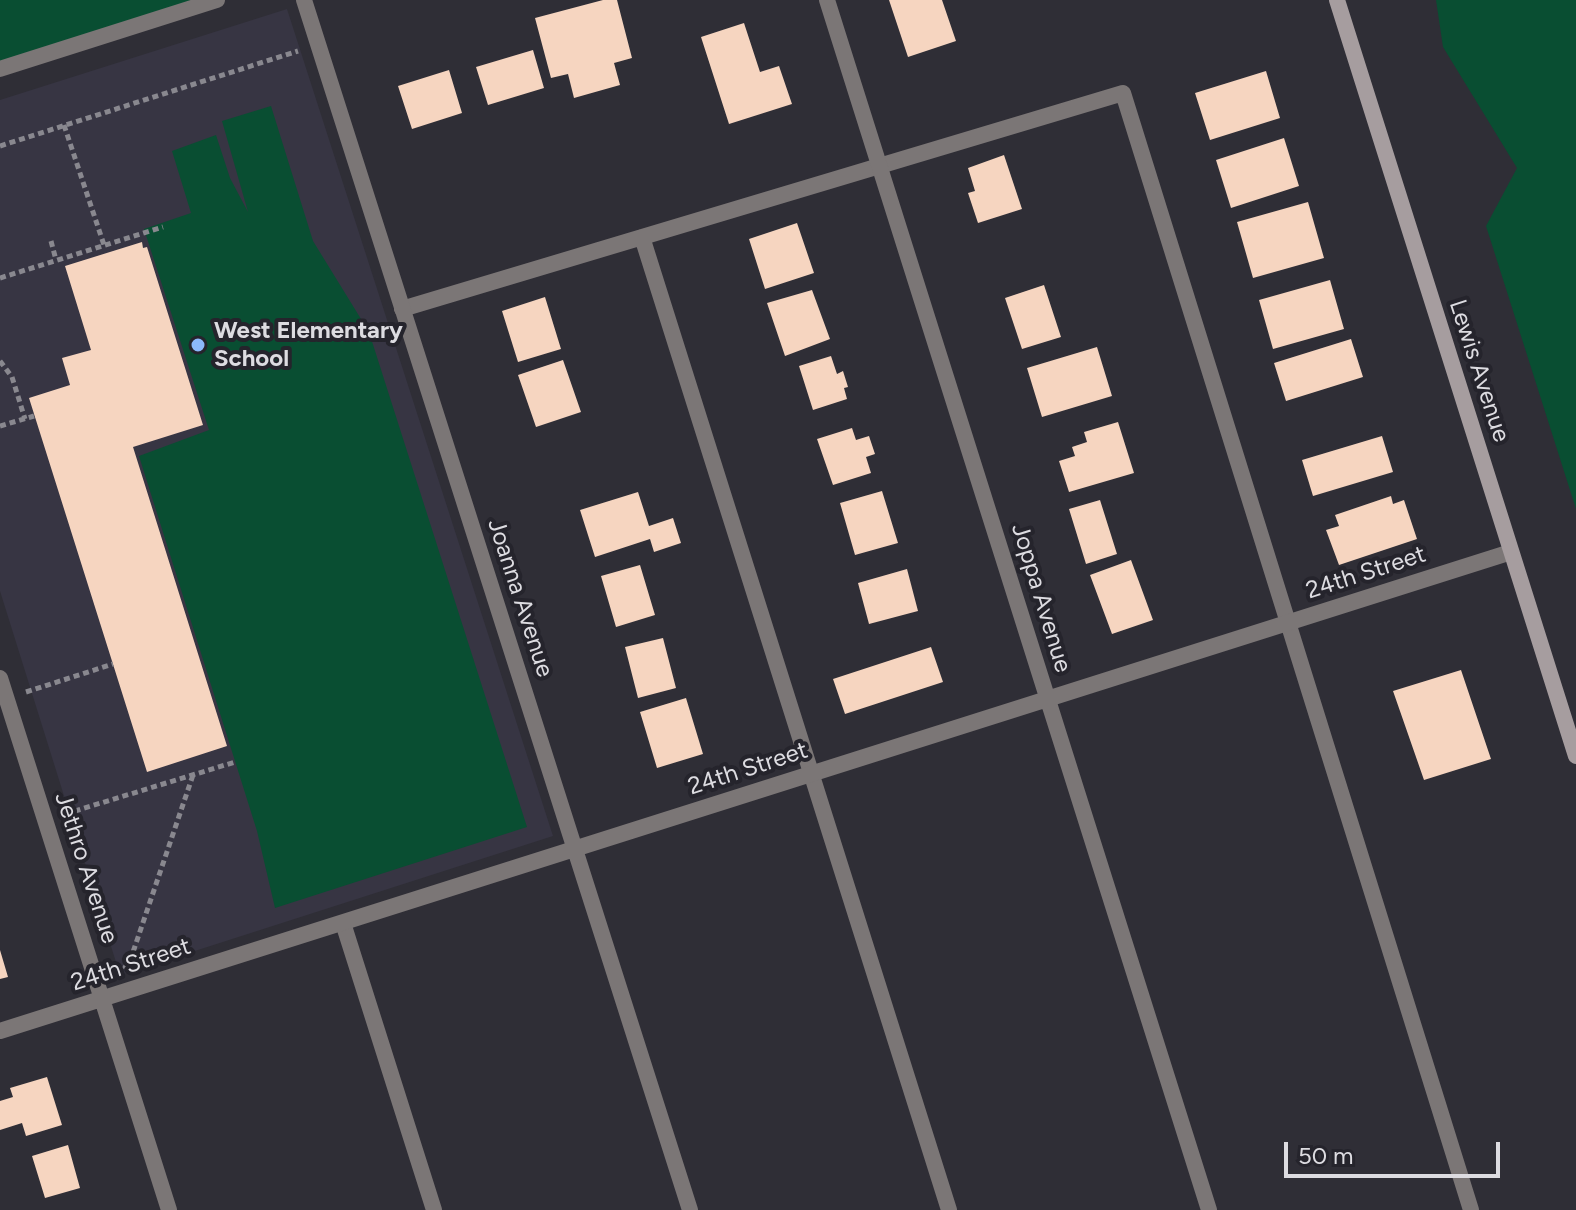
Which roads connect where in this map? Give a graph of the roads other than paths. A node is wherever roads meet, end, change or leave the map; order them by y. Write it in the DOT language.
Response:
graph roads {
  1 [pos="217,0"];
  2 [pos="304,0"];
  3 [pos="827,0"];
  4 [pos="1337,0"];
  5 [pos="0,69"];
  6 [pos="880,166"];
  7 [pos="642,237"];
  8 [pos="402,309"];
  9 [pos="1511,552"];
  10 [pos="1289,623"];
  11 [pos="0,678"];
  12 [pos="1048,699"];
  13 [pos="1576,756"];
  14 [pos="811,774"];
  15 [pos="575,849"];
  16 [pos="343,923"];
  17 [pos="102,999"];
  18 [pos="0,1031"];
  19 [pos="169,1210"];
  20 [pos="434,1210"];
  21 [pos="690,1210"];
  22 [pos="949,1210"];
  23 [pos="1209,1210"];
  24 [pos="1471,1210"];
  1 -- 5 [label="street"];
  2 -- 8 [label="street, Joanna Avenue"];
  3 -- 6 [label="street, Joppa Avenue"];
  4 -- 9 [label="main road, Lewis Avenue"];
  6 -- 7 [label="street"];
  6 -- 10 [label="street"];
  6 -- 12 [label="street, Joppa Avenue"];
  7 -- 8 [label="street"];
  7 -- 14 [label="street"];
  8 -- 15 [label="street, Joanna Avenue"];
  9 -- 10 [label="street, 24th Street"];
  9 -- 13 [label="main road, Lewis Avenue"];
  10 -- 12 [label="street, 24th Street"];
  10 -- 24 [label="street"];
  11 -- 17 [label="street, Jethro Avenue"];
  12 -- 14 [label="street, 24th Street"];
  12 -- 23 [label="street, Joppa Avenue"];
  14 -- 15 [label="street, 24th Street"];
  14 -- 22 [label="street"];
  15 -- 16 [label="street, 24th Street"];
  15 -- 21 [label="street, Joanna Avenue"];
  16 -- 17 [label="street, 24th Street"];
  16 -- 20 [label="street"];
  17 -- 18 [label="street, 24th Street"];
  17 -- 19 [label="street, Jethro Avenue"];
}
